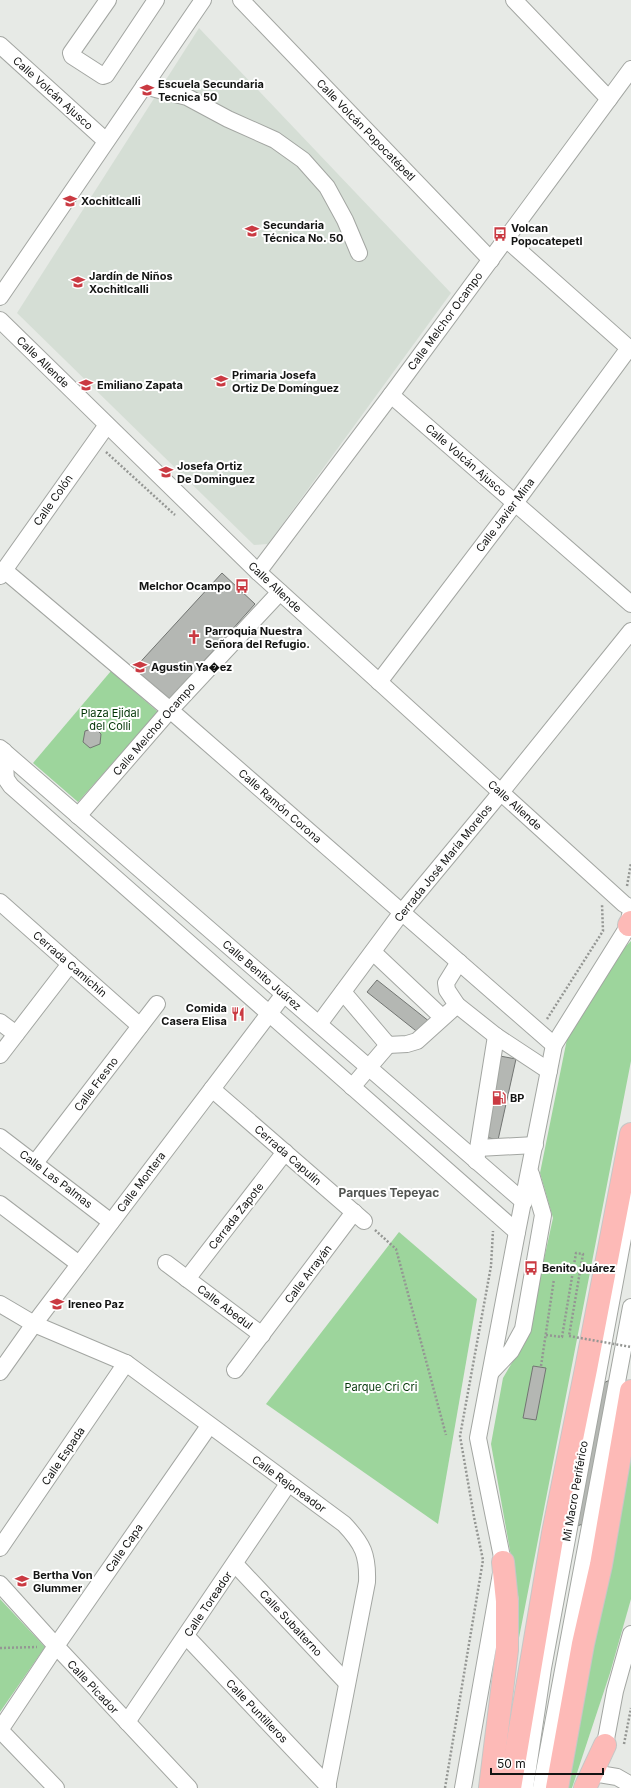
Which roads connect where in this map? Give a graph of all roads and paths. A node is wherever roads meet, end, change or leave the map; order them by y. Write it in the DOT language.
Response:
graph roads {
  1 [pos="108,0"];
  2 [pos="156,0"];
  3 [pos="203,0"];
  4 [pos="241,0"];
  5 [pos="514,0"];
  6 [pos="1,47"];
  7 [pos="631,69"];
  8 [pos="144,86"];
  9 [pos="609,99"];
  10 [pos="106,141"];
  11 [pos="506,239"];
  12 [pos="359,253"];
  13 [pos="491,260"];
  14 [pos="0,297"];
  15 [pos="0,320"];
  16 [pos="630,349"];
  17 [pos="391,395"];
  18 [pos="107,425"];
  19 [pos="95,441"];
  20 [pos="515,503"];
  21 [pos="177,516"];
  22 [pos="258,572"];
  23 [pos="2,573"];
  24 [pos="280,592"];
  25 [pos="631,604"];
  26 [pos="631,631"];
  27 [pos="379,682"];
  28 [pos="170,710"];
  29 [pos="2,750"];
  30 [pos="501,792"];
  31 [pos="78,816"];
  32 [pos="0,902"];
  33 [pos="602,902"];
  34 [pos="402,912"];
  35 [pos="630,917"];
  36 [pos="373,952"];
  37 [pos="460,962"];
  38 [pos="70,964"];
  39 [pos="343,992"];
  40 [pos="284,994"];
  41 [pos="157,1004"];
  42 [pos="457,1005"];
  43 [pos="269,1014"];
  44 [pos="442,1016"];
  45 [pos="0,1022"];
  46 [pos="319,1024"];
  47 [pos="140,1026"];
  48 [pos="541,1033"];
  49 [pos="16,1034"];
  50 [pos="496,1036"];
  51 [pos="388,1045"];
  52 [pos="554,1045"];
  53 [pos="0,1055"];
  54 [pos="369,1068"];
  55 [pos="549,1070"];
  56 [pos="352,1087"];
  57 [pos="212,1089"];
  58 [pos="631,1134"];
  59 [pos="0,1137"];
  60 [pos="535,1145"];
  61 [pos="285,1152"];
  62 [pos="477,1155"];
  63 [pos="35,1164"];
  64 [pos="530,1170"];
  65 [pos="631,1195"];
  66 [pos="524,1202"];
  67 [pos="0,1204"];
  68 [pos="359,1217"];
  69 [pos="112,1222"];
  70 [pos="494,1227"];
  71 [pos="517,1232"];
  72 [pos="166,1263"];
  73 [pos="79,1264"];
  74 [pos="554,1278"];
  75 [pos="187,1279"];
  76 [pos="0,1304"];
  77 [pos="631,1307"];
  78 [pos="34,1324"];
  79 [pos="262,1335"];
  80 [pos="546,1335"];
  81 [pos="631,1347"];
  82 [pos="126,1363"];
  83 [pos="541,1366"];
  84 [pos="235,1370"];
  85 [pos="0,1372"];
  86 [pos="491,1372"];
  87 [pos="631,1391"];
  88 [pos="209,1426"];
  89 [pos="446,1435"];
  90 [pos="288,1484"];
  91 [pos="0,1548"];
  92 [pos="503,1562"];
  93 [pos="235,1564"];
  94 [pos="0,1584"];
  95 [pos="631,1634"];
  96 [pos="186,1636"];
  97 [pos="32,1641"];
  98 [pos="56,1646"];
  99 [pos="38,1647"];
  100 [pos="0,1648"];
  101 [pos="34,1653"];
  102 [pos="347,1682"];
  103 [pos="127,1722"];
  104 [pos="0,1730"];
  105 [pos="605,1745"];
  106 [pos="594,1783"];
  107 [pos="631,1785"];
  108 [pos="328,1787"];
  109 [pos="56,1788"];
  110 [pos="189,1788"];
  111 [pos="445,1788"];
  112 [pos="463,1788"];
  113 [pos="490,1788"];
  114 [pos="510,1788"];
  115 [pos="525,1788"];
  116 [pos="540,1788"];
  117 [pos="557,1788"];
  1 -- 2 [label="street"];
  3 -- 8 [label="street"];
  4 -- 13 [label="street, Calle Volcán Popocatépetl"];
  5 -- 9 [label="street"];
  6 -- 10 [label="street, Calle Volcán Ajusco"];
  7 -- 9 [label="street, Calle Melchor Ocampo"];
  8 -- 10 [label="street"];
  8 -- 12 [label="street"];
  9 -- 11 [label="street, Calle Melchor Ocampo"];
  10 -- 14 [label="street"];
  11 -- 13 [label="street, Calle Melchor Ocampo"];
  11 -- 16 [label="street"];
  13 -- 17 [label="street, Calle Melchor Ocampo"];
  15 -- 18 [label="street, Calle Allende"];
  16 -- 20 [label="street, Calle Javier Mina"];
  17 -- 20 [label="street, Calle Volcán Ajusco"];
  17 -- 22 [label="street, Calle Melchor Ocampo"];
  18 -- 19 [label="street, Calle Colón"];
  18 -- 22 [label="street, Calle Allende"];
  19 -- 21 [label="path"];
  19 -- 23 [label="street, Calle Colón"];
  20 -- 25 [label="street, Calle Volcán Ajusco"];
  20 -- 27 [label="street, Calle Javier Mina"];
  22 -- 24 [label="street, Calle Allende"];
  23 -- 28 [label="street, Calle Ramón Corona"];
  24 -- 27 [label="street, Calle Allende"];
  24 -- 28 [label="street, Calle Melchor Ocampo"];
  26 -- 30 [label="street, Cerrada José María Morelos"];
  27 -- 30 [label="street, Calle Allende"];
  28 -- 31 [label="street, Calle Melchor Ocampo"];
  28 -- 34 [label="street, Calle Ramón Corona"];
  29 -- 31 [label="street, Calle Benito Juárez"];
  29 -- 43 [label="street"];
  30 -- 34 [label="street, Cerrada José María Morelos"];
  30 -- 35 [label="street, Calle Allende"];
  31 -- 40 [label="street, Calle Benito Juárez"];
  32 -- 38 [label="street, Cerrada Camichín"];
  33 -- 48 [label="path"];
  34 -- 36 [label="street, Cerrada José María Morelos"];
  34 -- 37 [label="street, Calle Ramón Corona"];
  35 -- 52 [label="street"];
  36 -- 39 [label="street, Cerrada José María Morelos"];
  36 -- 44 [label="street"];
  37 -- 42 [label="street"];
  37 -- 48 [label="street, Calle Ramón Corona"];
  38 -- 47 [label="street, Cerrada Camichín"];
  38 -- 49 [label="street"];
  39 -- 46 [label="street, Cerrada José María Morelos"];
  39 -- 51 [label="street"];
  40 -- 43 [label="street, Calle Montera"];
  40 -- 46 [label="street, Calle Benito Juárez"];
  41 -- 47 [label="street, Calle Fresno"];
  42 -- 44 [label="street"];
  42 -- 50 [label="street"];
  43 -- 56 [label="street"];
  43 -- 57 [label="street, Calle Montera"];
  44 -- 51 [label="street"];
  45 -- 49 [label="street"];
  46 -- 54 [label="street, Calle Benito Juárez"];
  47 -- 63 [label="street, Calle Fresno"];
  48 -- 52 [label="street, Calle Ramón Corona"];
  49 -- 53 [label="street"];
  50 -- 55 [label="street"];
  50 -- 62 [label="street"];
  51 -- 54 [label="street"];
  52 -- 55 [label="street"];
  54 -- 56 [label="street"];
  54 -- 62 [label="street, Calle Benito Juárez"];
  55 -- 60 [label="street"];
  56 -- 71 [label="street"];
  57 -- 61 [label="street, Cerrada Capulín"];
  57 -- 69 [label="street, Calle Montera"];
  58 -- 114 [label="highway"];
  59 -- 63 [label="street, Calle Las Palmas"];
  60 -- 62 [label="street"];
  60 -- 64 [label="street"];
  61 -- 68 [label="street, Cerrada Capulín"];
  61 -- 75 [label="street, Cerrada Zapote"];
  62 -- 66 [label="street, Calle Benito Juárez"];
  63 -- 69 [label="street, Calle Las Palmas"];
  64 -- 66 [label="street"];
  64 -- 86 [label="street"];
  65 -- 115 [label="street, Mi Macro Periférico"];
  66 -- 71 [label="street"];
  67 -- 73 [label="street"];
  68 -- 79 [label="street, Calle Arrayán"];
  68 -- 89 [label="path"];
  69 -- 73 [label="street, Calle Montera"];
  70 -- 111 [label="path"];
  71 -- 86 [label="street"];
  72 -- 75 [label="street, Calle Abedul"];
  73 -- 78 [label="street, Calle Montera"];
  74 -- 80 [label="path"];
  75 -- 79 [label="street, Calle Abedul"];
  76 -- 78 [label="street, Calle Rejoneador"];
  77 -- 116 [label="street, Mi Macro Periférico"];
  78 -- 82 [label="street, Calle Rejoneador"];
  78 -- 85 [label="street, Calle Montera"];
  79 -- 84 [label="street, Calle Arrayán"];
  80 -- 81 [label="path, bridge"];
  80 -- 83 [label="path"];
  82 -- 88 [label="street, Calle Rejoneador"];
  82 -- 91 [label="street, Calle Espada"];
  86 -- 92 [label="street"];
  87 -- 117 [label="highway"];
  88 -- 90 [label="street, Calle Rejoneador"];
  88 -- 98 [label="street, Calle Capa"];
  90 -- 93 [label="street, Calle Toreador"];
  90 -- 102 [label="street, Calle Rejoneador"];
  92 -- 112 [label="street"];
  92 -- 113 [label="highway"];
  93 -- 96 [label="street, Calle Toreador"];
  93 -- 102 [label="street, Calle Subalterno"];
  94 -- 98 [label="street, Calle Picador"];
  95 -- 105 [label="street"];
  96 -- 103 [label="street, Calle Toreador"];
  96 -- 108 [label="street, Calle Puntilleros"];
  97 -- 99 [label="path"];
  98 -- 103 [label="street, Calle Picador"];
  98 -- 104 [label="street, Calle Capa"];
  99 -- 100 [label="path"];
  99 -- 101 [label="path"];
  102 -- 108 [label="street, Calle Rejoneador"];
  103 -- 110 [label="street, Calle Picador"];
  104 -- 109 [label="street"];
  105 -- 106 [label="highway"];
  106 -- 107 [label="street"];
}
